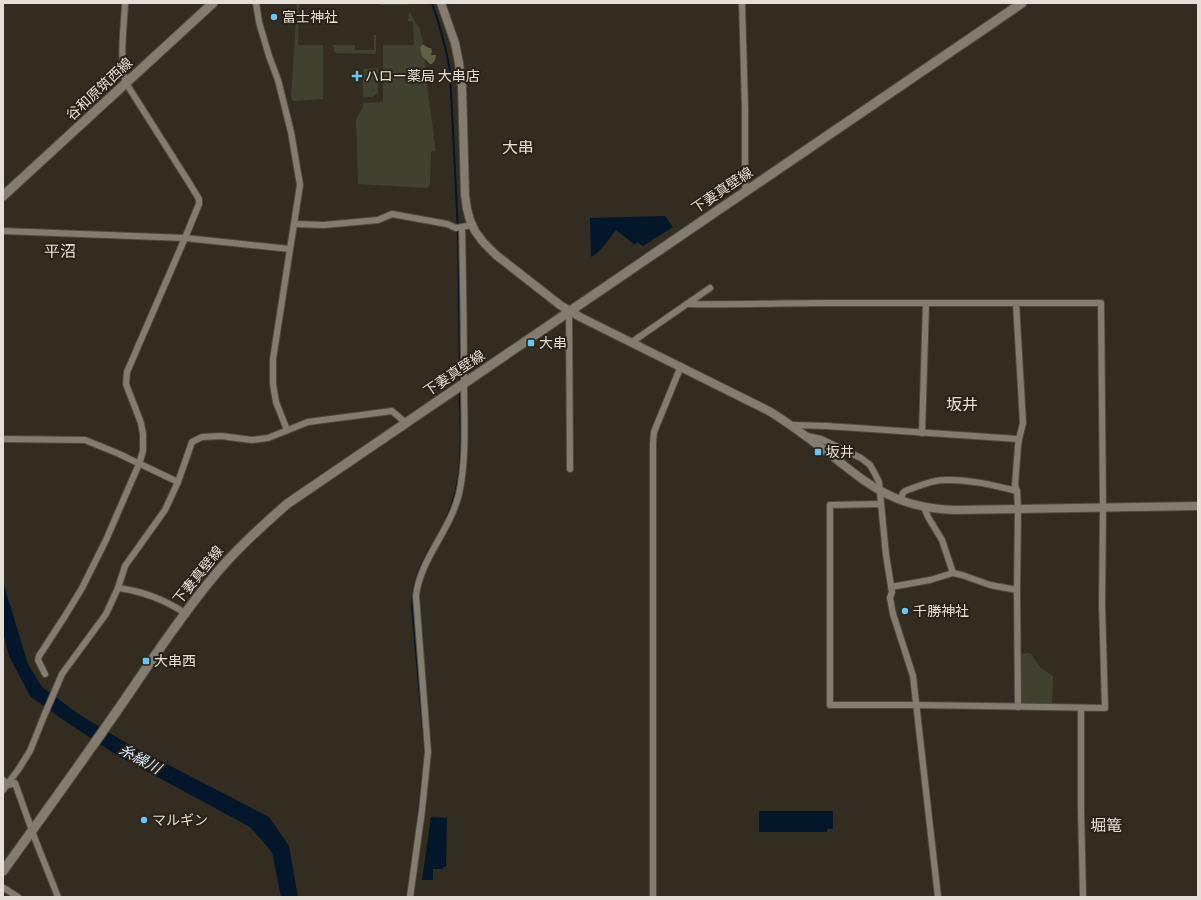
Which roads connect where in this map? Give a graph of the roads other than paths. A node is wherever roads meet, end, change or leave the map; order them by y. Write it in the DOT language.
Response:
graph roads {
  1 [pos="125,3"];
  2 [pos="213,3"];
  3 [pos="256,3"];
  4 [pos="441,3"];
  5 [pos="742,3"];
  6 [pos="1022,3"];
  7 [pos="126,83"];
  8 [pos="746,191"];
  9 [pos="3,196"];
  10 [pos="295,224"];
  11 [pos="472,225"];
  12 [pos="459,227"];
  13 [pos="3,231"];
  14 [pos="186,238"];
  15 [pos="290,249"];
  16 [pos="710,288"];
  17 [pos="926,303"];
  18 [pos="1016,303"];
  19 [pos="687,304"];
  20 [pos="569,311"];
  21 [pos="632,342"];
  22 [pos="681,366"];
  23 [pos="464,383"];
  24 [pos="406,423"];
  25 [pos="792,425"];
  26 [pos="287,430"];
  27 [pos="922,433"];
  28 [pos="805,435"];
  29 [pos="3,439"];
  30 [pos="1019,439"];
  31 [pos="139,464"];
  32 [pos="570,469"];
  33 [pos="178,482"];
  34 [pos="880,491"];
  35 [pos="1017,491"];
  36 [pos="900,500"];
  37 [pos="881,504"];
  38 [pos="1198,506"];
  39 [pos="924,507"];
  40 [pos="1103,508"];
  41 [pos="1018,509"];
  42 [pos="953,573"];
  43 [pos="891,587"];
  44 [pos="118,588"];
  45 [pos="1017,590"];
  46 [pos="185,613"];
  47 [pos="46,674"];
  48 [pos="916,705"];
  49 [pos="1018,707"];
  50 [pos="1081,708"];
  51 [pos="5,783"];
  52 [pos="3,790"];
  53 [pos="32,832"];
  54 [pos="3,871"];
  55 [pos="4,888"];
  56 [pos="18,897"];
  57 [pos="58,897"];
  58 [pos="410,897"];
  59 [pos="653,897"];
  60 [pos="938,897"];
  61 [pos="1083,897"];
  1 -- 7 [label="street"];
  2 -- 7 [label="main road, 谷和原筑西線"];
  3 -- 10 [label="street"];
  4 -- 11 [label="street"];
  5 -- 8 [label="street"];
  6 -- 8 [label="main road, 下妻真壁線"];
  7 -- 9 [label="main road, 谷和原筑西線"];
  7 -- 14 [label="street"];
  8 -- 20 [label="main road, 下妻真壁線"];
  10 -- 12 [label="street"];
  10 -- 15 [label="street"];
  11 -- 12 [label="street"];
  11 -- 20 [label="street"];
  12 -- 23 [label="street"];
  13 -- 14 [label="street"];
  14 -- 15 [label="street"];
  14 -- 31 [label="street"];
  15 -- 26 [label="street"];
  16 -- 19 [label="street"];
  17 -- 18 [label="street"];
  17 -- 19 [label="street"];
  17 -- 27 [label="street"];
  18 -- 30 [label="street"];
  18 -- 40 [label="street"];
  19 -- 21 [label="street"];
  20 -- 21 [label="street"];
  20 -- 23 [label="main road, 下妻真壁線"];
  20 -- 32 [label="street"];
  21 -- 22 [label="street"];
  22 -- 25 [label="street"];
  22 -- 59 [label="street"];
  23 -- 24 [label="main road, 下妻真壁線"];
  23 -- 58 [label="street"];
  24 -- 26 [label="street"];
  24 -- 46 [label="main road, 下妻真壁線"];
  25 -- 27 [label="street"];
  25 -- 28 [label="street"];
  26 -- 33 [label="street"];
  27 -- 30 [label="street"];
  28 -- 34 [label="street"];
  28 -- 34 [label="street"];
  29 -- 31 [label="street"];
  30 -- 35 [label="street"];
  31 -- 33 [label="street"];
  31 -- 47 [label="street"];
  33 -- 44 [label="street"];
  34 -- 36 [label="street"];
  34 -- 37 [label="street"];
  35 -- 36 [label="street"];
  35 -- 41 [label="street"];
  36 -- 39 [label="street"];
  37 -- 43 [label="street"];
  37 -- 48 [label="street"];
  38 -- 40 [label="street"];
  39 -- 41 [label="street"];
  39 -- 42 [label="street"];
  40 -- 41 [label="street"];
  40 -- 50 [label="street"];
  41 -- 45 [label="street"];
  42 -- 43 [label="street"];
  42 -- 45 [label="street"];
  43 -- 48 [label="street"];
  44 -- 46 [label="street"];
  44 -- 51 [label="street"];
  45 -- 49 [label="street"];
  46 -- 53 [label="main road, 下妻真壁線"];
  48 -- 49 [label="street"];
  48 -- 60 [label="street"];
  49 -- 50 [label="street"];
  50 -- 61 [label="street"];
  51 -- 52 [label="street"];
  51 -- 53 [label="street"];
  53 -- 54 [label="main road, 下妻真壁線"];
  53 -- 57 [label="street"];
  55 -- 56 [label="street"];
}
